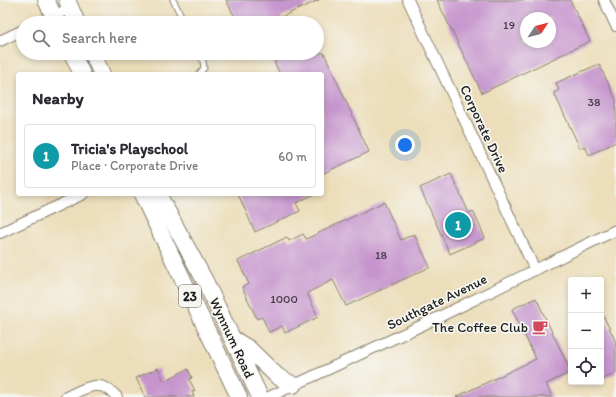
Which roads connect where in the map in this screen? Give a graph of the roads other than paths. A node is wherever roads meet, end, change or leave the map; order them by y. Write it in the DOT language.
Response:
graph roads {
  1 [pos="46,0"];
  2 [pos="173,0"];
  3 [pos="408,0"];
  4 [pos="604,0"];
  5 [pos="68,4"];
  6 [pos="53,16"];
  7 [pos="58,16"];
  8 [pos="74,16"];
  9 [pos="181,16"];
  10 [pos="616,26"];
  11 [pos="16,33"];
  12 [pos="0,41"];
  13 [pos="75,60"];
  14 [pos="95,60"];
  15 [pos="202,60"];
  16 [pos="81,72"];
  17 [pos="101,72"];
  18 [pos="201,72"];
  19 [pos="79,196"];
  20 [pos="143,196"];
  21 [pos="159,196"];
  22 [pos="616,230"];
  23 [pos="0,233"];
  24 [pos="535,270"];
  25 [pos="232,338"];
  26 [pos="293,385"];
  27 [pos="66,397"];
  28 [pos="117,397"];
  29 [pos="238,397"];
  30 [pos="260,397"];
  31 [pos="268,397"];
  1 -- 6 [label="main road"];
  2 -- 9 [label="lane"];
  3 -- 24 [label="street, Corporate Drive"];
  4 -- 10 [label="street"];
  5 -- 7 [label="street"];
  5 -- 8 [label="main road"];
  11 -- 12 [label="street"];
  13 -- 16 [label="main road"];
  14 -- 17 [label="main road"];
  15 -- 18 [label="lane"];
  19 -- 23 [label="street"];
  20 -- 29 [label="main road, Wynnum Road / 23"];
  21 -- 25 [label="main road, Wynnum Road / 23"];
  22 -- 24 [label="street, Southgate Avenue"];
  24 -- 26 [label="street, Southgate Avenue"];
  25 -- 26 [label="main road"];
  25 -- 30 [label="main road, Wynnum Road / 23"];
  26 -- 31 [label="street, Southgate Avenue"];
  27 -- 28 [label="street"];
}
